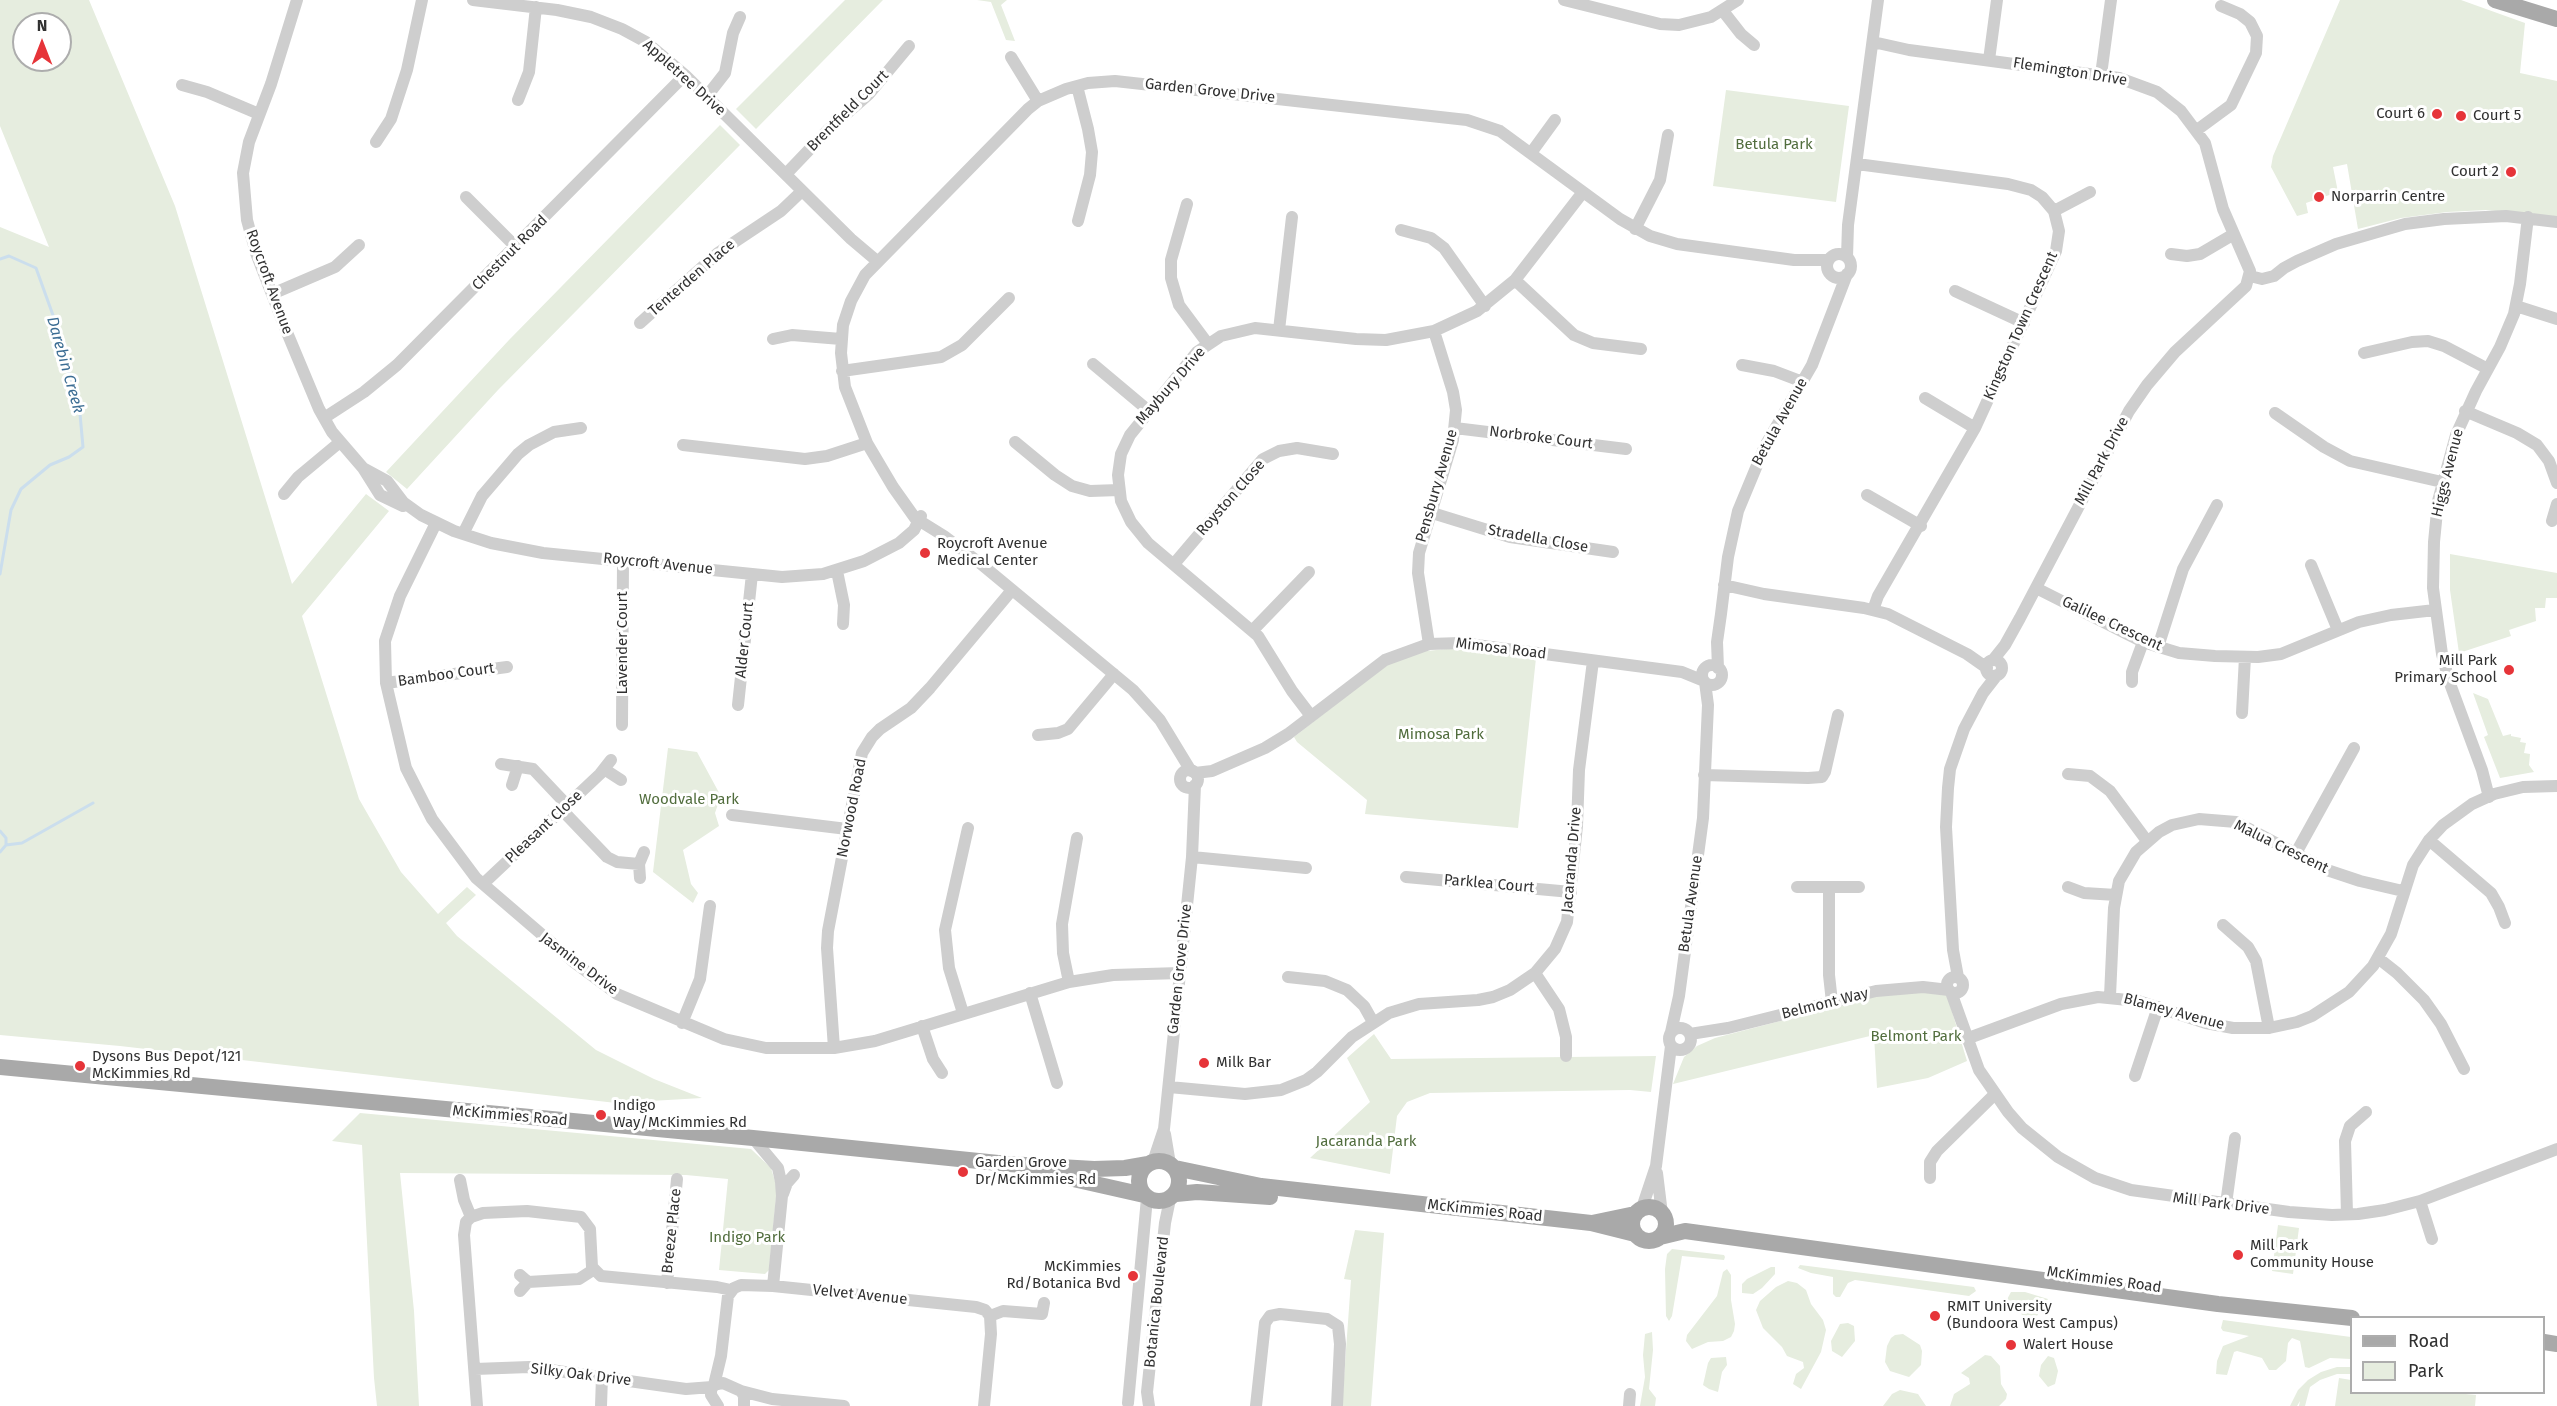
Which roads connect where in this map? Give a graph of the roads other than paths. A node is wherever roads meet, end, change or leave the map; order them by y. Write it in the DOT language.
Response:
graph roads {
  1 [pos="422,0"];
  2 [pos="473,0"];
  3 [pos="1564,0"];
  4 [pos="1738,0"];
  5 [pos="1878,0"];
  6 [pos="1997,0"];
  7 [pos="2111,0"];
  8 [pos="2495,0"];
  9 [pos="294,4"];
  10 [pos="2221,6"];
  11 [pos="536,7"];
  12 [pos="1723,11"];
  13 [pos="740,17"];
  14 [pos="2557,19"];
  15 [pos="1754,45"];
  16 [pos="1873,45"];
  17 [pos="909,46"];
  18 [pos="1011,57"];
  19 [pos="1989,60"];
  20 [pos="685,75"];
  21 [pos="2101,75"];
  22 [pos="182,85"];
  23 [pos="1077,86"];
  24 [pos="707,96"];
  25 [pos="518,100"];
  26 [pos="1038,101"];
  27 [pos="259,114"];
  28 [pos="1555,120"];
  29 [pos="2197,130"];
  30 [pos="1668,135"];
  31 [pos="376,142"];
  32 [pos="1531,153"];
  33 [pos="1857,164"];
  34 [pos="786,174"];
  35 [pos="802,191"];
  36 [pos="1583,192"];
  37 [pos="2090,192"];
  38 [pos="466,196"];
  39 [pos="1187,204"];
  40 [pos="2054,211"];
  41 [pos="1292,217"];
  42 [pos="1078,221"];
  43 [pos="2528,221"];
  44 [pos="2557,224"];
  45 [pos="1635,229"];
  46 [pos="1401,230"];
  47 [pos="2234,234"];
  48 [pos="359,245"];
  49 [pos="516,247"];
  50 [pos="2170,254"];
  51 [pos="875,263"];
  52 [pos="1834,263"];
  53 [pos="2255,276"];
  54 [pos="1515,280"];
  55 [pos="1955,291"];
  56 [pos="272,294"];
  57 [pos="1009,298"];
  58 [pos="1485,306"];
  59 [pos="2516,306"];
  60 [pos="1833,311"];
  61 [pos="2557,319"];
  62 [pos="640,323"];
  63 [pos="2024,323"];
  64 [pos="1279,330"];
  65 [pos="1434,331"];
  66 [pos="774,339"];
  67 [pos="841,339"];
  68 [pos="1208,344"];
  69 [pos="1641,349"];
  70 [pos="2364,353"];
  71 [pos="1093,364"];
  72 [pos="1742,365"];
  73 [pos="2488,369"];
  74 [pos="842,371"];
  75 [pos="1803,382"];
  76 [pos="1925,398"];
  77 [pos="1149,411"];
  78 [pos="2465,411"];
  79 [pos="2275,413"];
  80 [pos="324,418"];
  81 [pos="582,428"];
  82 [pos="1455,428"];
  83 [pos="1975,428"];
  84 [pos="340,442"];
  85 [pos="1015,442"];
  86 [pos="867,443"];
  87 [pos="683,446"];
  88 [pos="1626,448"];
  89 [pos="1333,454"];
  90 [pos="2442,482"];
  91 [pos="2557,483"];
  92 [pos="1119,490"];
  93 [pos="284,494"];
  94 [pos="1867,495"];
  95 [pos="2557,504"];
  96 [pos="2217,505"];
  97 [pos="1429,512"];
  98 [pos="919,517"];
  99 [pos="2553,521"];
  100 [pos="436,523"];
  101 [pos="1920,525"];
  102 [pos="463,534"];
  103 [pos="1613,552"];
  104 [pos="623,561"];
  105 [pos="1174,564"];
  106 [pos="2311,565"];
  107 [pos="837,571"];
  108 [pos="1310,572"];
  109 [pos="752,574"];
  110 [pos="2036,588"];
  111 [pos="1724,589"];
  112 [pos="1012,590"];
  113 [pos="2435,610"];
  114 [pos="1876,611"];
  115 [pos="843,624"];
  116 [pos="1253,630"];
  117 [pos="2338,630"];
  118 [pos="2143,642"];
  119 [pos="1429,644"];
  120 [pos="2158,647"];
  121 [pos="2245,657"];
  122 [pos="1593,661"];
  123 [pos="507,667"];
  124 [pos="1993,667"];
  125 [pos="1114,674"];
  126 [pos="1710,675"];
  127 [pos="2132,682"];
  128 [pos="386,683"];
  129 [pos="738,705"];
  130 [pos="2242,712"];
  131 [pos="1838,715"];
  132 [pos="1311,716"];
  133 [pos="622,725"];
  134 [pos="1038,735"];
  135 [pos="2354,748"];
  136 [pos="501,764"];
  137 [pos="518,766"];
  138 [pos="2068,774"];
  139 [pos="1704,775"];
  140 [pos="1191,779"];
  141 [pos="621,780"];
  142 [pos="512,785"];
  143 [pos="2557,786"];
  144 [pos="2492,796"];
  145 [pos="564,808"];
  146 [pos="732,814"];
  147 [pos="968,828"];
  148 [pos="847,829"];
  149 [pos="1077,838"];
  150 [pos="2429,840"];
  151 [pos="2147,842"];
  152 [pos="2296,854"];
  153 [pos="1192,857"];
  154 [pos="1306,868"];
  155 [pos="1406,877"];
  156 [pos="640,878"];
  157 [pos="483,885"];
  158 [pos="1797,887"];
  159 [pos="1829,887"];
  160 [pos="1859,887"];
  161 [pos="2068,887"];
  162 [pos="2403,891"];
  163 [pos="1571,892"];
  164 [pos="2116,895"];
  165 [pos="710,906"];
  166 [pos="2505,923"];
  167 [pos="2223,925"];
  168 [pos="2378,958"];
  169 [pos="1535,973"];
  170 [pos="1180,976"];
  171 [pos="1288,977"];
  172 [pos="1069,982"];
  173 [pos="1952,985"];
  174 [pos="1030,993"];
  175 [pos="1679,996"];
  176 [pos="2110,996"];
  177 [pos="1832,1002"];
  178 [pos="2158,1007"];
  179 [pos="963,1013"];
  180 [pos="1373,1022"];
  181 [pos="682,1023"];
  182 [pos="922,1026"];
  183 [pos="2269,1028"];
  184 [pos="1671,1032"];
  185 [pos="1966,1039"];
  186 [pos="1687,1040"];
  187 [pos="1671,1046"];
  188 [pos="834,1048"];
  189 [pos="1566,1056"];
  190 [pos="4,1065"];
  191 [pos="2464,1070"];
  192 [pos="942,1072"];
  193 [pos="2135,1076"];
  194 [pos="1669,1078"];
  195 [pos="1058,1083"];
  196 [pos="1169,1087"];
  197 [pos="1994,1095"];
  198 [pos="2366,1112"];
  199 [pos="753,1138"];
  200 [pos="2235,1138"];
  201 [pos="2557,1149"];
  202 [pos="1008,1164"];
  203 [pos="1162,1164"];
  204 [pos="1656,1166"];
  205 [pos="795,1175"];
  206 [pos="1930,1178"];
  207 [pos="678,1179"];
  208 [pos="460,1180"];
  209 [pos="782,1196"];
  210 [pos="1146,1196"];
  211 [pos="1173,1196"];
  212 [pos="1379,1199"];
  213 [pos="2420,1201"];
  214 [pos="2226,1204"];
  215 [pos="1639,1211"];
  216 [pos="2347,1214"];
  217 [pos="1663,1215"];
  218 [pos="471,1217"];
  219 [pos="1591,1223"];
  220 [pos="1635,1234"];
  221 [pos="1660,1237"];
  222 [pos="1722,1237"];
  223 [pos="2432,1239"];
  224 [pos="593,1270"];
  225 [pos="523,1283"];
  226 [pos="667,1283"];
  227 [pos="773,1287"];
  228 [pos="731,1290"];
  229 [pos="1044,1303"];
  230 [pos="1138,1303"];
  231 [pos="1157,1304"];
  232 [pos="990,1316"];
  233 [pos="2350,1318"];
  234 [pos="722,1356"];
  235 [pos="475,1369"];
  236 [pos="602,1377"];
  237 [pos="736,1388"];
  238 [pos="714,1395"];
  239 [pos="772,1399"];
  240 [pos="808,1404"];
  241 [pos="1126,1404"];
  242 [pos="477,1406"];
  243 [pos="601,1406"];
  244 [pos="746,1406"];
  245 [pos="844,1406"];
  246 [pos="984,1406"];
  247 [pos="1148,1406"];
  248 [pos="1256,1406"];
  249 [pos="1337,1406"];
  1 -- 31 [label="street"];
  2 -- 11 [label="street, Appletree Drive"];
  3 -- 12 [label="street"];
  4 -- 12 [label="street"];
  5 -- 16 [label="street, Betula Avenue"];
  6 -- 19 [label="street"];
  7 -- 21 [label="street"];
  8 -- 14 [label="main road"];
  9 -- 27 [label="street, Roycroft Avenue"];
  10 -- 29 [label="street"];
  11 -- 20 [label="street, Appletree Drive"];
  11 -- 25 [label="street"];
  12 -- 15 [label="street"];
  13 -- 24 [label="street"];
  16 -- 19 [label="street, Flemington Drive"];
  16 -- 33 [label="street, Betula Avenue"];
  17 -- 34 [label="street, Brentfield Court"];
  18 -- 26 [label="street"];
  19 -- 21 [label="street, Flemington Drive"];
  20 -- 24 [label="street, Appletree Drive"];
  20 -- 49 [label="street, Chestnut Road"];
  21 -- 29 [label="street, Flemington Drive"];
  22 -- 27 [label="street"];
  23 -- 26 [label="street, Garden Grove Drive"];
  23 -- 32 [label="street, Garden Grove Drive"];
  23 -- 42 [label="street"];
  24 -- 34 [label="street, Appletree Drive"];
  26 -- 51 [label="street, Garden Grove Drive"];
  27 -- 56 [label="street, Roycroft Avenue"];
  28 -- 32 [label="street"];
  29 -- 47 [label="street, Flemington Drive"];
  30 -- 45 [label="street"];
  32 -- 36 [label="street, Garden Grove Drive"];
  33 -- 40 [label="street"];
  33 -- 52 [label="street, Betula Avenue"];
  34 -- 35 [label="street, Appletree Drive"];
  35 -- 51 [label="street, Appletree Drive"];
  35 -- 62 [label="street, Tenterden Place"];
  36 -- 45 [label="street, Garden Grove Drive"];
  36 -- 54 [label="street, Maybury Drive"];
  37 -- 40 [label="street"];
  38 -- 49 [label="street"];
  39 -- 68 [label="street"];
  40 -- 63 [label="street, Kingston Town Crescent"];
  41 -- 64 [label="street"];
  43 -- 44 [label="street"];
  43 -- 53 [label="street"];
  43 -- 59 [label="street, Higgs Avenue"];
  45 -- 52 [label="street, Garden Grove Drive"];
  46 -- 58 [label="street"];
  47 -- 50 [label="street"];
  47 -- 53 [label="street, Flemington Drive"];
  48 -- 56 [label="street"];
  49 -- 80 [label="street, Chestnut Road"];
  51 -- 67 [label="street, Garden Grove Drive"];
  52 -- 60 [label="street, Betula Avenue"];
  52 -- 60 [label="street, Betula Avenue"];
  53 -- 110 [label="street, Mill Park Drive"];
  54 -- 58 [label="street, Maybury Drive"];
  54 -- 69 [label="street"];
  55 -- 63 [label="street"];
  56 -- 80 [label="street, Roycroft Avenue"];
  57 -- 74 [label="street"];
  58 -- 65 [label="street, Maybury Drive"];
  59 -- 61 [label="street"];
  59 -- 73 [label="street, Higgs Avenue"];
  60 -- 75 [label="street, Betula Avenue"];
  63 -- 83 [label="street, Kingston Town Crescent"];
  64 -- 65 [label="street, Maybury Drive"];
  64 -- 68 [label="street, Maybury Drive"];
  65 -- 82 [label="street, Pensbury Avenue"];
  66 -- 67 [label="street"];
  67 -- 74 [label="street, Garden Grove Drive"];
  68 -- 77 [label="street, Maybury Drive"];
  70 -- 73 [label="street"];
  71 -- 77 [label="street"];
  72 -- 75 [label="street"];
  73 -- 78 [label="street, Higgs Avenue"];
  74 -- 86 [label="street, Garden Grove Drive"];
  75 -- 111 [label="street, Betula Avenue"];
  76 -- 83 [label="street"];
  77 -- 92 [label="street, Maybury Drive"];
  78 -- 90 [label="street, Higgs Avenue"];
  78 -- 91 [label="street"];
  79 -- 90 [label="street"];
  80 -- 84 [label="street, Roycroft Avenue"];
  81 -- 102 [label="street"];
  82 -- 88 [label="street, Norbroke Court"];
  82 -- 97 [label="street, Pensbury Avenue"];
  83 -- 101 [label="street, Kingston Town Crescent"];
  84 -- 93 [label="street"];
  84 -- 100 [label="street, Roycroft Avenue"];
  85 -- 92 [label="street"];
  86 -- 87 [label="street"];
  86 -- 98 [label="street, Garden Grove Drive"];
  89 -- 105 [label="street, Royston Close"];
  90 -- 113 [label="street, Higgs Avenue"];
  92 -- 105 [label="street, Maybury Drive"];
  94 -- 101 [label="street"];
  95 -- 99 [label="street"];
  96 -- 120 [label="street"];
  97 -- 103 [label="street, Stradella Close"];
  97 -- 119 [label="street, Pensbury Avenue"];
  98 -- 107 [label="street, Roycroft Avenue"];
  98 -- 112 [label="street, Garden Grove Drive"];
  100 -- 102 [label="street, Roycroft Avenue"];
  100 -- 128 [label="street, Jasmine Drive"];
  101 -- 114 [label="street, Kingston Town Crescent"];
  102 -- 104 [label="street, Roycroft Avenue"];
  104 -- 109 [label="street, Roycroft Avenue"];
  104 -- 133 [label="street, Lavender Court"];
  105 -- 116 [label="street, Maybury Drive"];
  106 -- 117 [label="street"];
  107 -- 109 [label="street, Roycroft Avenue"];
  107 -- 115 [label="street"];
  108 -- 116 [label="street"];
  109 -- 129 [label="street, Alder Court"];
  110 -- 118 [label="street, Galilee Crescent"];
  110 -- 124 [label="street, Mill Park Drive"];
  111 -- 114 [label="street"];
  111 -- 126 [label="street, Betula Avenue"];
  112 -- 125 [label="street, Garden Grove Drive"];
  112 -- 148 [label="street, Norwood Road"];
  113 -- 117 [label="street, Galilee Crescent"];
  113 -- 144 [label="street, Higgs Avenue"];
  114 -- 124 [label="street"];
  116 -- 132 [label="street, Maybury Drive"];
  117 -- 121 [label="street, Galilee Crescent"];
  118 -- 120 [label="street, Galilee Crescent"];
  118 -- 127 [label="street"];
  119 -- 122 [label="street, Mimosa Road"];
  119 -- 132 [label="street, Mimosa Road"];
  120 -- 121 [label="street, Galilee Crescent"];
  121 -- 130 [label="street"];
  122 -- 126 [label="street, Mimosa Road"];
  122 -- 163 [label="street, Jacaranda Drive"];
  123 -- 128 [label="street, Bamboo Court"];
  124 -- 173 [label="street, Mill Park Drive"];
  125 -- 134 [label="street"];
  125 -- 140 [label="street, Garden Grove Drive"];
  126 -- 139 [label="street, Betula Avenue"];
  128 -- 157 [label="street, Jasmine Drive"];
  131 -- 139 [label="street"];
  132 -- 140 [label="street, Mimosa Road"];
  135 -- 152 [label="street"];
  136 -- 137 [label="street"];
  137 -- 142 [label="street"];
  137 -- 145 [label="street"];
  138 -- 151 [label="street"];
  139 -- 175 [label="street, Betula Avenue"];
  140 -- 153 [label="street, Garden Grove Drive"];
  141 -- 145 [label="street, Pleasant Close"];
  143 -- 144 [label="street, Blamey Avenue"];
  144 -- 150 [label="street, Blamey Avenue"];
  145 -- 156 [label="street"];
  145 -- 157 [label="street, Pleasant Close"];
  146 -- 148 [label="street"];
  147 -- 179 [label="street"];
  148 -- 188 [label="street, Norwood Road"];
  149 -- 172 [label="street"];
  150 -- 162 [label="street, Blamey Avenue"];
  150 -- 166 [label="street"];
  151 -- 152 [label="street, Malua Crescent"];
  151 -- 164 [label="street, Malua Crescent"];
  152 -- 162 [label="street, Malua Crescent"];
  153 -- 154 [label="street"];
  153 -- 170 [label="street, Garden Grove Drive"];
  155 -- 163 [label="street, Parklea Court"];
  157 -- 181 [label="street, Jasmine Drive"];
  158 -- 159 [label="street"];
  159 -- 160 [label="street"];
  159 -- 177 [label="street"];
  161 -- 164 [label="street"];
  162 -- 168 [label="street, Blamey Avenue"];
  163 -- 169 [label="street, Jacaranda Drive"];
  164 -- 176 [label="street, Malua Crescent"];
  165 -- 181 [label="street"];
  167 -- 183 [label="street"];
  168 -- 183 [label="street, Blamey Avenue"];
  168 -- 191 [label="street"];
  169 -- 180 [label="street, Jacaranda Drive"];
  169 -- 189 [label="street"];
  170 -- 172 [label="street, Jasmine Drive"];
  170 -- 196 [label="street, Garden Grove Drive"];
  171 -- 180 [label="street"];
  172 -- 174 [label="street, Jasmine Drive"];
  173 -- 177 [label="street, Belmont Way"];
  173 -- 185 [label="street, Mill Park Drive"];
  174 -- 179 [label="street, Jasmine Drive"];
  174 -- 195 [label="street"];
  175 -- 184 [label="street, Betula Avenue"];
  175 -- 186 [label="street, Betula Avenue"];
  176 -- 178 [label="street, Blamey Avenue"];
  176 -- 185 [label="street, Blamey Avenue"];
  177 -- 186 [label="street, Belmont Way"];
  178 -- 183 [label="street, Blamey Avenue"];
  178 -- 193 [label="street"];
  179 -- 182 [label="street, Jasmine Drive"];
  180 -- 196 [label="street, Jacaranda Drive"];
  181 -- 188 [label="street, Jasmine Drive"];
  182 -- 188 [label="street, Jasmine Drive"];
  182 -- 192 [label="street"];
  184 -- 186 [label="street"];
  184 -- 187 [label="street, Betula Avenue"];
  185 -- 197 [label="street, Mill Park Drive"];
  186 -- 187 [label="street"];
  186 -- 194 [label="street, Betula Avenue"];
  187 -- 194 [label="street, Betula Avenue"];
  190 -- 199 [label="main road, McKimmies Road"];
  194 -- 204 [label="street, Betula Avenue"];
  196 -- 203 [label="street, Garden Grove Drive"];
  197 -- 206 [label="street"];
  197 -- 214 [label="street, Mill Park Drive"];
  198 -- 216 [label="street"];
  199 -- 202 [label="main road, McKimmies Road"];
  199 -- 209 [label="street"];
  200 -- 214 [label="street"];
  201 -- 213 [label="street, Mill Park Drive"];
  202 -- 203 [label="main road, McKimmies Road"];
  202 -- 210 [label="main road, McKimmies Road"];
  203 -- 210 [label="main road"];
  203 -- 211 [label="main road"];
  203 -- 212 [label="main road, McKimmies Road"];
  204 -- 215 [label="street, Betula Avenue"];
  204 -- 217 [label="street, Betula Avenue"];
  205 -- 209 [label="street"];
  207 -- 226 [label="street, Breeze Place"];
  208 -- 218 [label="street"];
  209 -- 227 [label="street"];
  210 -- 211 [label="main road"];
  210 -- 230 [label="street, Botanica Boulevard"];
  211 -- 212 [label="main road, McKimmies Road"];
  211 -- 231 [label="street, Botanica Boulevard"];
  212 -- 219 [label="main road, McKimmies Road"];
  213 -- 216 [label="street, Mill Park Drive"];
  213 -- 223 [label="street"];
  214 -- 216 [label="street, Mill Park Drive"];
  215 -- 217 [label="main road"];
  215 -- 219 [label="main road, McKimmies Road"];
  215 -- 220 [label="main road"];
  217 -- 221 [label="main road"];
  217 -- 222 [label="main road, McKimmies Road"];
  218 -- 224 [label="street"];
  218 -- 235 [label="street"];
  219 -- 220 [label="main road, McKimmies Road"];
  220 -- 221 [label="main road"];
  221 -- 222 [label="main road, McKimmies Road"];
  222 -- 233 [label="main road, McKimmies Road"];
  224 -- 225 [label="street"];
  224 -- 226 [label="street, Velvet Avenue"];
  226 -- 228 [label="street, Velvet Avenue"];
  227 -- 228 [label="street, Velvet Avenue"];
  227 -- 232 [label="street, Velvet Avenue"];
  228 -- 234 [label="street"];
  229 -- 232 [label="street, Velvet Avenue"];
  230 -- 231 [label="street"];
  230 -- 241 [label="street, Botanica Boulevard"];
  231 -- 247 [label="street, Botanica Boulevard"];
  232 -- 246 [label="street"];
  234 -- 237 [label="street"];
  234 -- 238 [label="street"];
  235 -- 236 [label="street, Silky Oak Drive"];
  235 -- 242 [label="street"];
  236 -- 238 [label="street, Silky Oak Drive"];
  236 -- 243 [label="street"];
  237 -- 238 [label="street"];
  237 -- 239 [label="street"];
  237 -- 244 [label="street"];
  239 -- 240 [label="street"];
  239 -- 244 [label="street"];
  240 -- 245 [label="street"];
  241 -- 247 [label="street"];
  248 -- 249 [label="street"];
}
